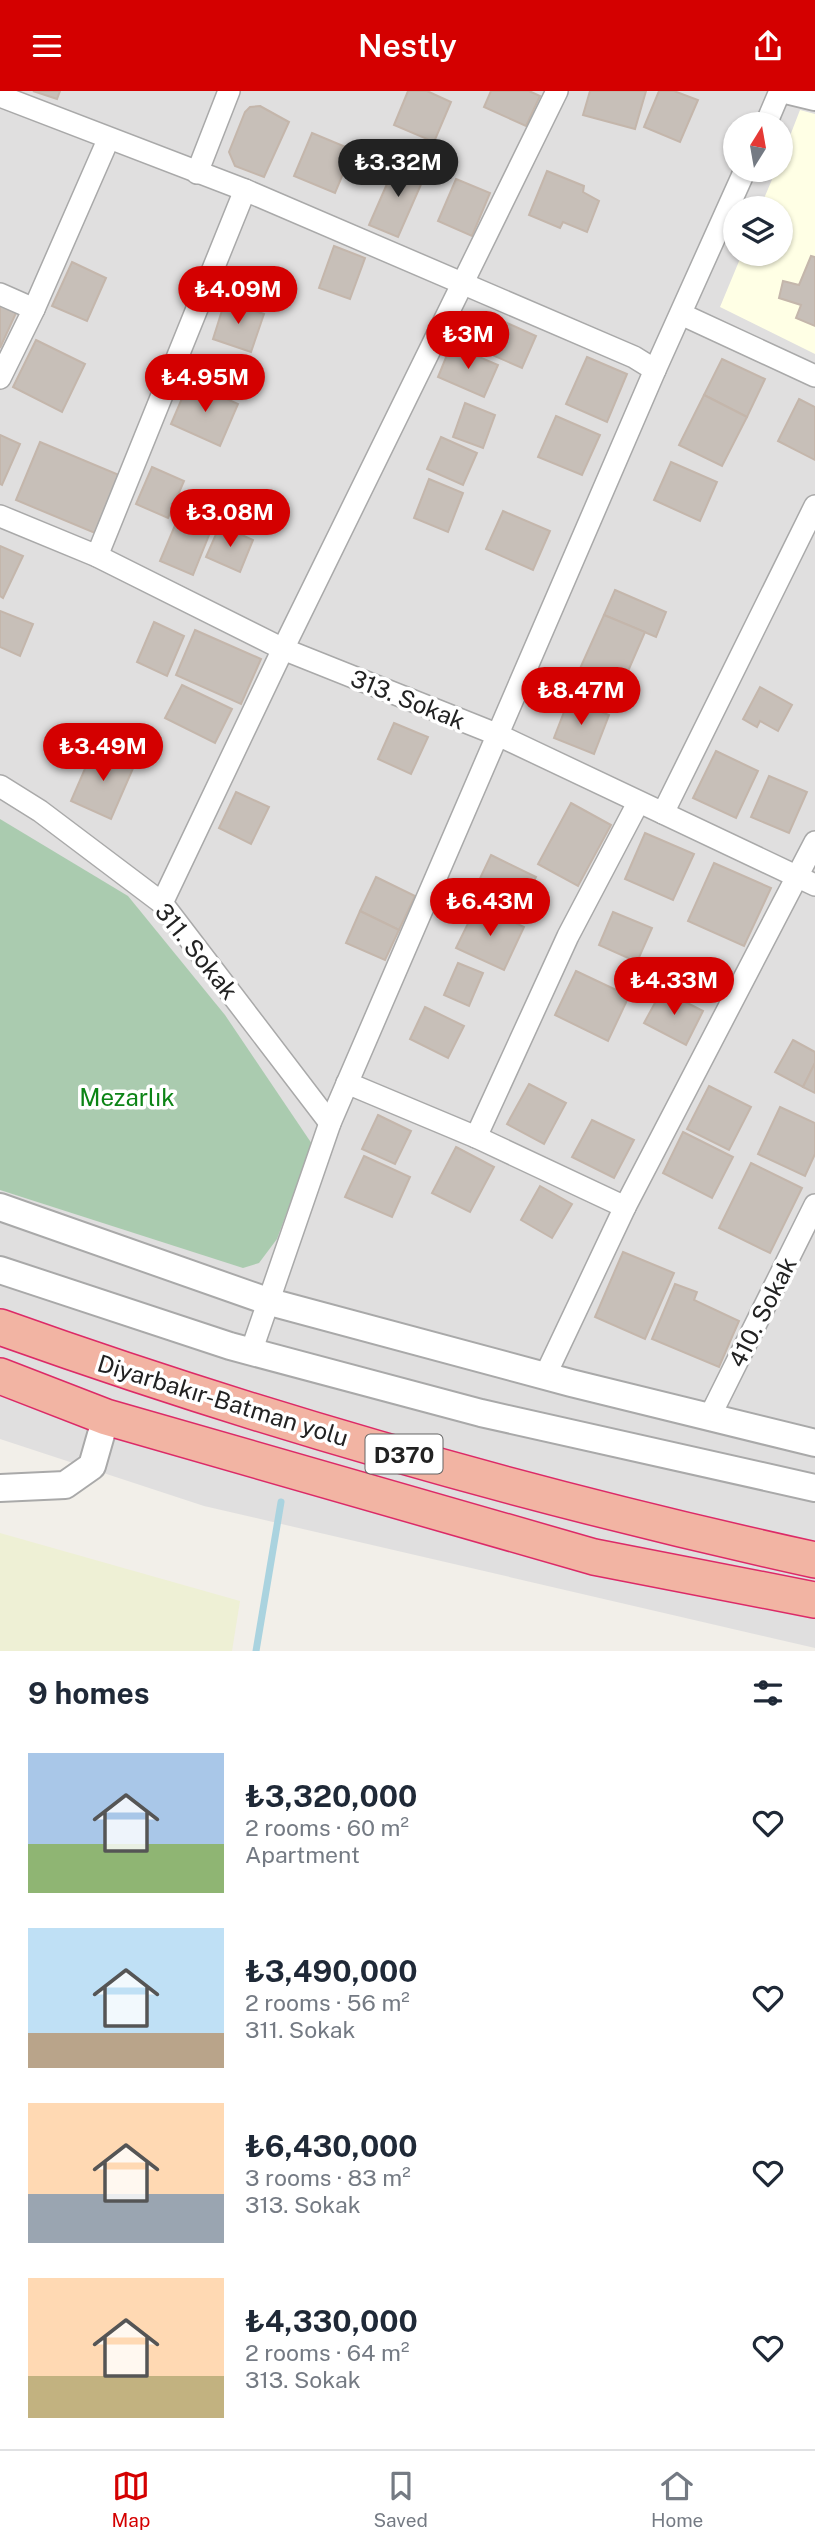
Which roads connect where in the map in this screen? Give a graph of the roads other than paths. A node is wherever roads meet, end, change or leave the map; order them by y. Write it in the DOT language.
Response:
graph roads {
  1 [pos="229,91"];
  2 [pos="557,91"];
  3 [pos="780,91"];
  4 [pos="790,91"];
  5 [pos="0,96"];
  6 [pos="815,97"];
  7 [pos="771,112"];
  8 [pos="108,140"];
  9 [pos="197,173"];
  10 [pos="740,182"];
  11 [pos="245,190"];
  12 [pos="463,282"];
  13 [pos="0,294"];
  14 [pos="34,309"];
  15 [pos="681,314"];
  16 [pos="655,370"];
  17 [pos="815,376"];
  18 [pos="0,378"];
  19 [pos="815,506"];
  20 [pos="0,516"];
  21 [pos="97,556"];
  22 [pos="283,649"];
  23 [pos="496,734"];
  24 [pos="0,786"];
  25 [pos="638,803"];
  26 [pos="663,813"];
  27 [pos="815,842"];
  28 [pos="806,881"];
  29 [pos="162,903"];
  30 [pos="347,1083"];
  31 [pos="330,1123"];
  32 [pos="476,1137"];
  33 [pos="815,1205"];
  34 [pos="0,1207"];
  35 [pos="625,1207"];
  36 [pos="0,1270"];
  37 [pos="270,1302"];
  38 [pos="0,1327"];
  39 [pos="251,1352"];
  40 [pos="0,1376"];
  41 [pos="545,1376"];
  42 [pos="106,1417"];
  43 [pos="709,1418"];
  44 [pos="815,1443"];
  45 [pos="0,1488"];
  46 [pos="815,1489"];
  47 [pos="815,1560"];
  48 [pos="815,1600"];
  1 -- 9 [label="street"];
  2 -- 12 [label="street"];
  3 -- 7 [label="street"];
  4 -- 6 [label="street"];
  5 -- 8 [label="street"];
  8 -- 9 [label="street"];
  8 -- 14 [label="street"];
  9 -- 11 [label="street"];
  10 -- 15 [label="street"];
  11 -- 12 [label="street"];
  11 -- 21 [label="street"];
  12 -- 16 [label="street"];
  12 -- 22 [label="street"];
  13 -- 14 [label="street"];
  14 -- 18 [label="street"];
  15 -- 16 [label="street"];
  15 -- 17 [label="street"];
  16 -- 23 [label="street"];
  19 -- 26 [label="street"];
  20 -- 21 [label="street, 313. Sokak"];
  21 -- 22 [label="street, 313. Sokak"];
  22 -- 23 [label="street, 313. Sokak"];
  22 -- 29 [label="street"];
  23 -- 25 [label="street, 313. Sokak"];
  23 -- 30 [label="street"];
  24 -- 29 [label="street, 311. Sokak"];
  25 -- 26 [label="street, 313. Sokak"];
  25 -- 32 [label="street"];
  26 -- 28 [label="street, 313. Sokak"];
  27 -- 28 [label="street"];
  28 -- 35 [label="street"];
  29 -- 31 [label="street, 311. Sokak"];
  30 -- 31 [label="street"];
  30 -- 32 [label="street"];
  31 -- 37 [label="street"];
  32 -- 35 [label="street"];
  33 -- 43 [label="street, 410. Sokak"];
  34 -- 37 [label="street"];
  35 -- 41 [label="street"];
  36 -- 39 [label="street"];
  37 -- 39 [label="street"];
  37 -- 41 [label="street"];
  38 -- 47 [label="highway, Diyarbakır-Batman yolu / D370"];
  39 -- 46 [label="street"];
  40 -- 42 [label="highway, Diyarbakır-Batman yolu / D370"];
  41 -- 43 [label="street"];
  42 -- 45 [label="street"];
  42 -- 48 [label="highway, Diyarbakır-Batman yolu / D370"];
  43 -- 44 [label="street"];
}
